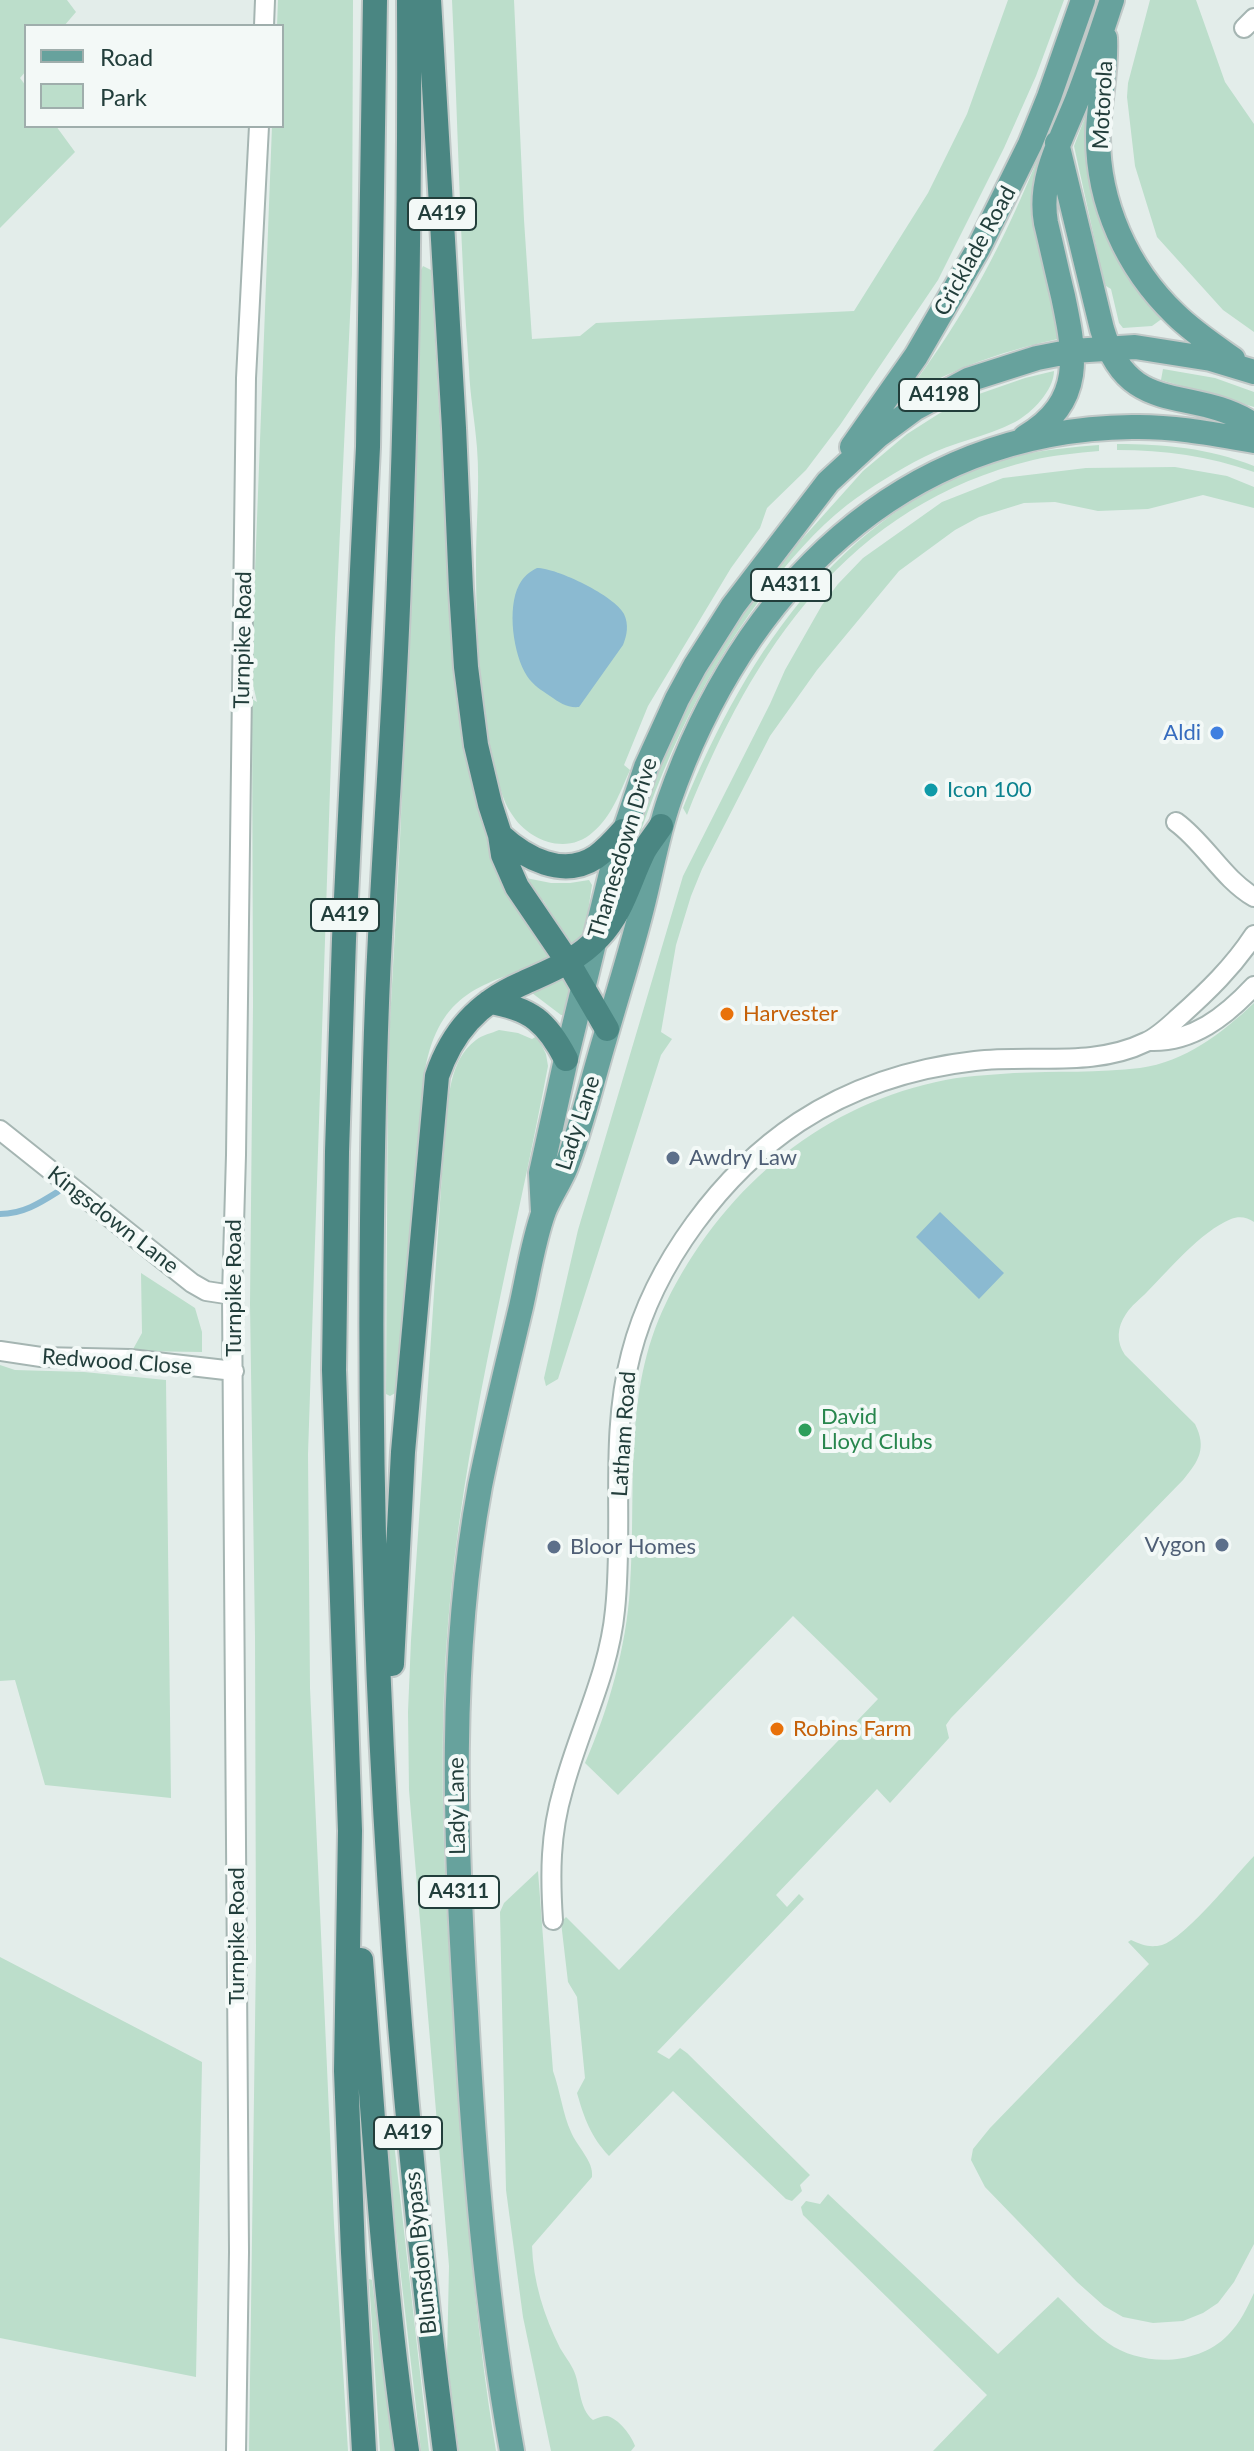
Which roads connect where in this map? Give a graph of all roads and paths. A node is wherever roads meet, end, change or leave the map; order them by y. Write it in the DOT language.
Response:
graph roads {
  1 [pos="265,0"];
  2 [pos="375,0"];
  3 [pos="409,0"];
  4 [pos="429,0"];
  5 [pos="1083,0"];
  6 [pos="1112,0"];
  7 [pos="264,24"];
  8 [pos="1104,24"];
  9 [pos="1049,97"];
  10 [pos="259,128"];
  11 [pos="1058,146"];
  12 [pos="1108,348"];
  13 [pos="1073,351"];
  14 [pos="1250,371"];
  15 [pos="1254,425"];
  16 [pos="1019,440"];
  17 [pos="1254,441"];
  18 [pos="828,482"];
  19 [pos="1176,822"];
  20 [pos="661,826"];
  21 [pos="623,831"];
  22 [pos="500,835"];
  23 [pos="1254,897"];
  24 [pos="1254,935"];
  25 [pos="593,944"];
  26 [pos="568,962"];
  27 [pos="583,986"];
  28 [pos="1254,986"];
  29 [pos="489,1002"];
  30 [pos="607,1029"];
  31 [pos="1149,1041"];
  32 [pos="566,1059"];
  33 [pos="0,1130"];
  34 [pos="543,1214"];
  35 [pos="232,1295"];
  36 [pos="0,1351"];
  37 [pos="234,1371"];
  38 [pos="385,1814"];
  39 [pos="350,1831"];
  40 [pos="553,1920"];
  41 [pos="236,2451"];
  42 [pos="364,2451"];
  43 [pos="407,2451"];
  44 [pos="445,2451"];
  45 [pos="512,2451"];
  1 -- 7 [label="street"];
  2 -- 39 [label="highway, A419"];
  3 -- 38 [label="highway, A419"];
  4 -- 22 [label="highway, A419"];
  5 -- 9 [label="main road, Cricklade Road / A4311"];
  6 -- 8 [label="main road, A4311"];
  8 -- 11 [label="main road, A4311"];
  8 -- 14 [label="main road, Motorola"];
  9 -- 11 [label="main road"];
  9 -- 18 [label="main road, Cricklade Road / A4311"];
  10 -- 35 [label="street, Turnpike Road"];
  11 -- 12 [label="main road"];
  11 -- 13 [label="main road, A4311"];
  12 -- 13 [label="main road, Thamesdown Drive / A4198"];
  12 -- 14 [label="main road, Thamesdown Drive / A4198"];
  12 -- 15 [label="main road"];
  13 -- 16 [label="main road, A4311"];
  13 -- 18 [label="main road, Thamesdown Drive / A4198"];
  16 -- 17 [label="main road, Thamesdown Drive"];
  16 -- 20 [label="main road, Thamesdown Drive / A4311"];
  18 -- 21 [label="main road, Thamesdown Drive / A4311"];
  19 -- 23 [label="street"];
  20 -- 25 [label="highway"];
  20 -- 30 [label="main road, Thamesdown Drive / A4311"];
  21 -- 22 [label="highway"];
  21 -- 25 [label="main road, Thamesdown Drive / A4311"];
  22 -- 26 [label="highway"];
  24 -- 31 [label="street, Latham Road"];
  25 -- 26 [label="highway"];
  25 -- 27 [label="main road, Thamesdown Drive / A4311"];
  26 -- 27 [label="highway"];
  26 -- 29 [label="highway"];
  27 -- 30 [label="highway"];
  27 -- 32 [label="main road, Thamesdown Drive / A4311"];
  28 -- 31 [label="street, Latham Road"];
  29 -- 32 [label="highway"];
  29 -- 38 [label="highway, A419"];
  30 -- 34 [label="main road, Lady Lane / A4311"];
  31 -- 40 [label="street, Latham Road"];
  32 -- 34 [label="main road, Lady Lane / A4311"];
  33 -- 35 [label="street, Kingsdown Lane"];
  34 -- 45 [label="main road, Lady Lane / A4311"];
  35 -- 37 [label="street, Turnpike Road"];
  36 -- 37 [label="street, Redwood Close"];
  37 -- 41 [label="street, Turnpike Road"];
  38 -- 44 [label="highway, Blunsdon Bypass / A419"];
  39 -- 42 [label="highway, A419"];
  39 -- 43 [label="highway, Blunsdon Bypass / A419"];
}
